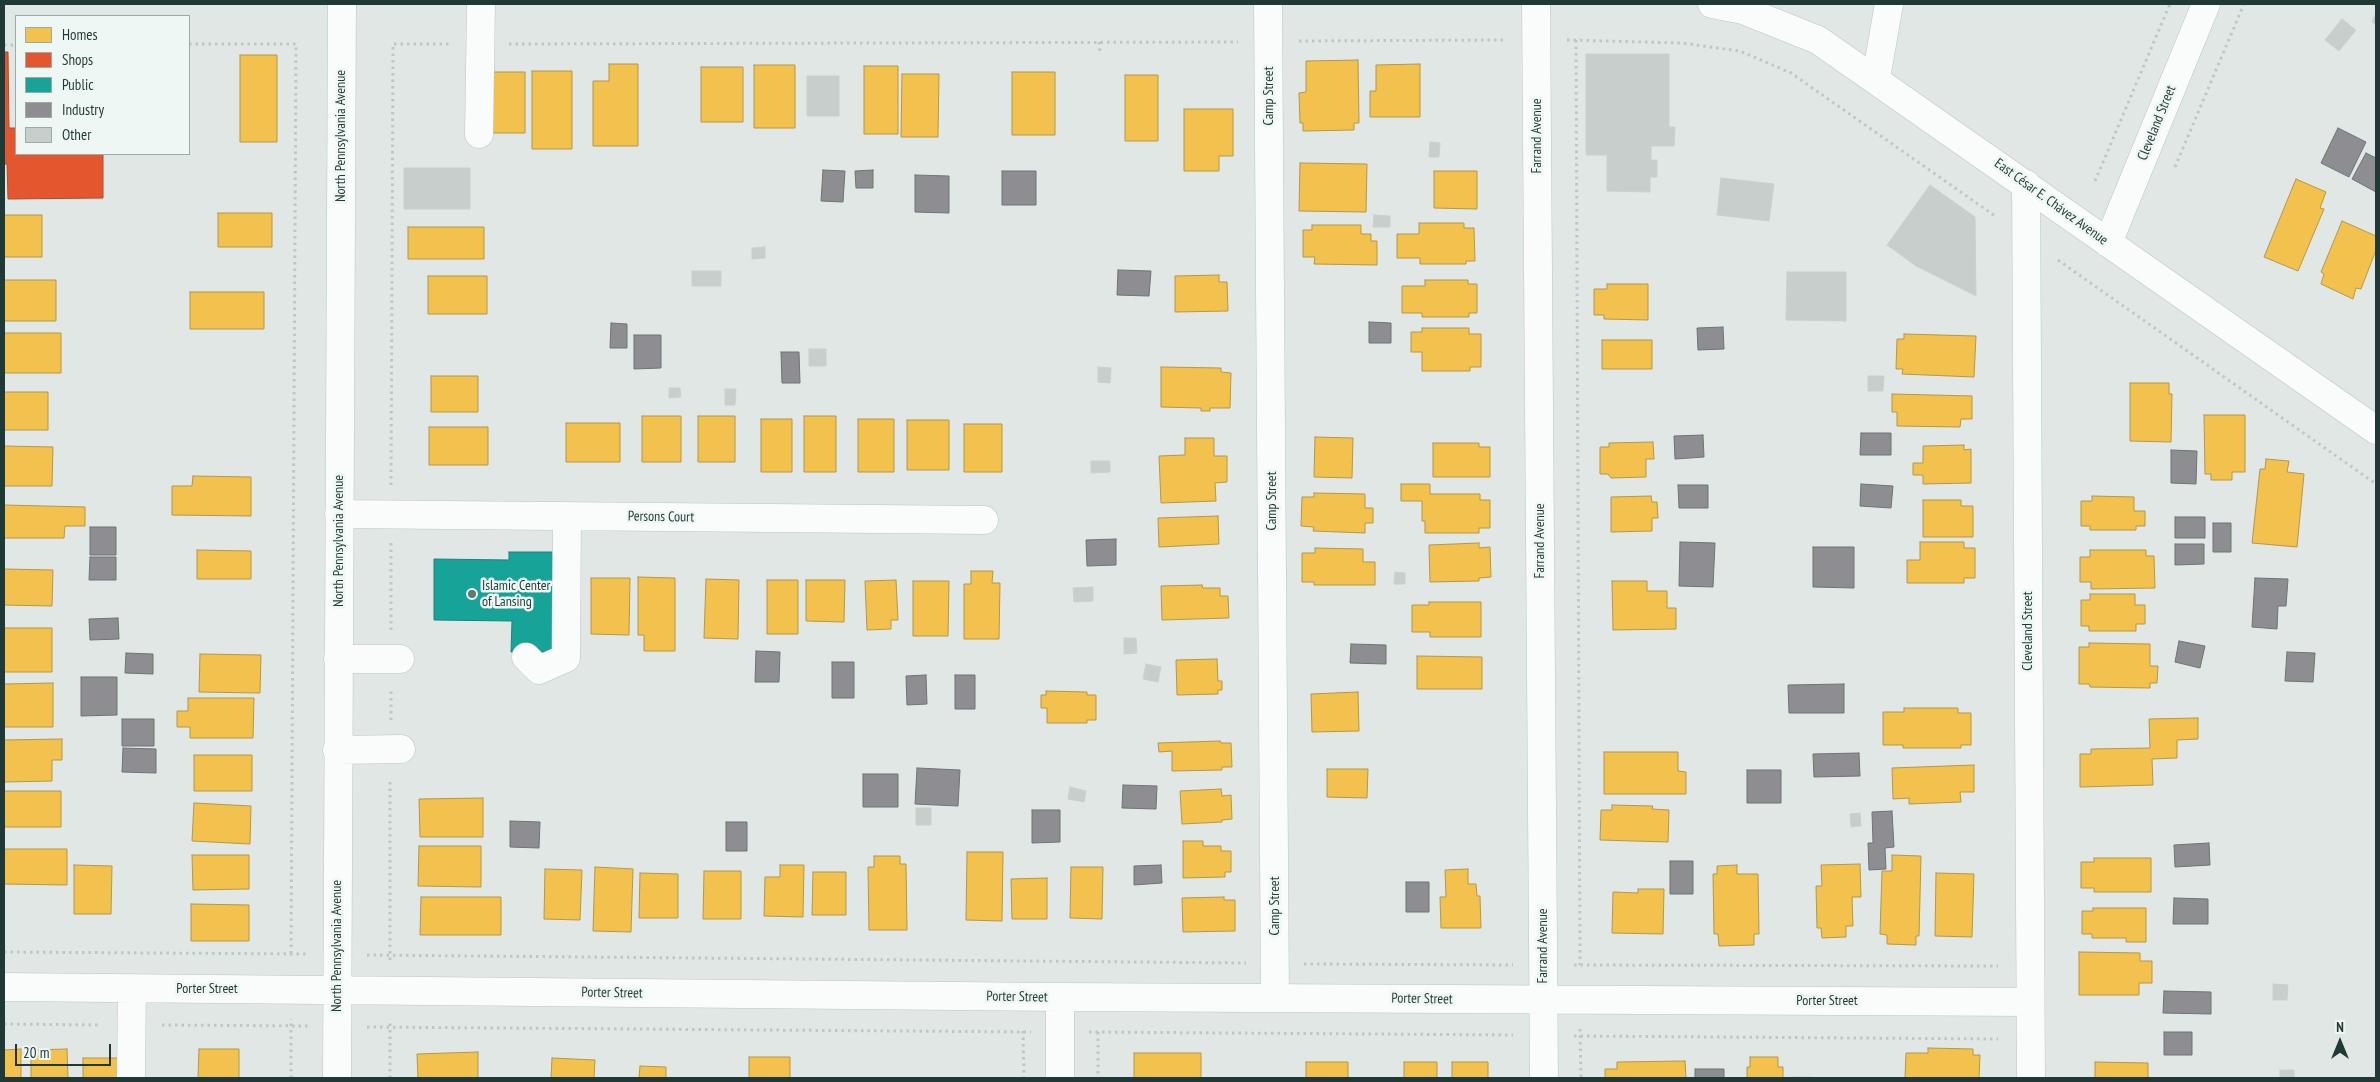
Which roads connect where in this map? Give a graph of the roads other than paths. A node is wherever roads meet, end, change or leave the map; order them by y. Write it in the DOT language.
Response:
graph roads {
  1 [pos="342,4"];
  2 [pos="480,4"];
  3 [pos="1268,4"];
  4 [pos="1536,4"];
  5 [pos="1712,4"];
  6 [pos="2206,4"];
  7 [pos="1744,7"];
  8 [pos="1883,7"];
  9 [pos="1876,78"];
  10 [pos="479,134"];
  11 [pos="2026,184"];
  12 [pos="2108,243"];
  13 [pos="2376,430"];
  14 [pos="339,514"];
  15 [pos="567,516"];
  16 [pos="984,520"];
  17 [pos="526,657"];
  18 [pos="338,659"];
  19 [pos="396,659"];
  20 [pos="396,749"];
  21 [pos="337,750"];
  22 [pos="4,987"];
  23 [pos="132,988"];
  24 [pos="337,990"];
  25 [pos="1060,997"];
  26 [pos="1275,997"];
  27 [pos="1543,1000"];
  28 [pos="2030,1002"];
  29 [pos="131,1078"];
  30 [pos="337,1078"];
  31 [pos="1060,1078"];
  32 [pos="1544,1078"];
  33 [pos="2030,1078"];
  1 -- 14 [label="street, North Pennsylvania Avenue"];
  2 -- 10 [label="street"];
  3 -- 26 [label="street, Camp Street"];
  4 -- 27 [label="street, Farrand Avenue"];
  5 -- 7 [label="street, East César E. Chávez Avenue"];
  6 -- 12 [label="street, Cleveland Street"];
  7 -- 9 [label="street, East César E. Chávez Avenue"];
  8 -- 9 [label="street"];
  9 -- 11 [label="street, East César E. Chávez Avenue"];
  11 -- 12 [label="street, East César E. Chávez Avenue"];
  11 -- 28 [label="street, Cleveland Street"];
  12 -- 13 [label="street, East César E. Chávez Avenue"];
  14 -- 15 [label="street, Persons Court"];
  14 -- 18 [label="street, North Pennsylvania Avenue"];
  15 -- 16 [label="street, Persons Court"];
  15 -- 17 [label="street"];
  18 -- 19 [label="street"];
  18 -- 21 [label="street, North Pennsylvania Avenue"];
  20 -- 21 [label="street"];
  21 -- 24 [label="street, North Pennsylvania Avenue"];
  22 -- 23 [label="street, Porter Street"];
  23 -- 24 [label="street, Porter Street"];
  23 -- 29 [label="street"];
  24 -- 25 [label="street, Porter Street"];
  24 -- 30 [label="street, North Pennsylvania Avenue"];
  25 -- 26 [label="street, Porter Street"];
  25 -- 31 [label="street"];
  26 -- 27 [label="street, Porter Street"];
  27 -- 28 [label="street, Porter Street"];
  27 -- 32 [label="street, Farrand Avenue"];
  28 -- 33 [label="street, Cleveland Street"];
}
